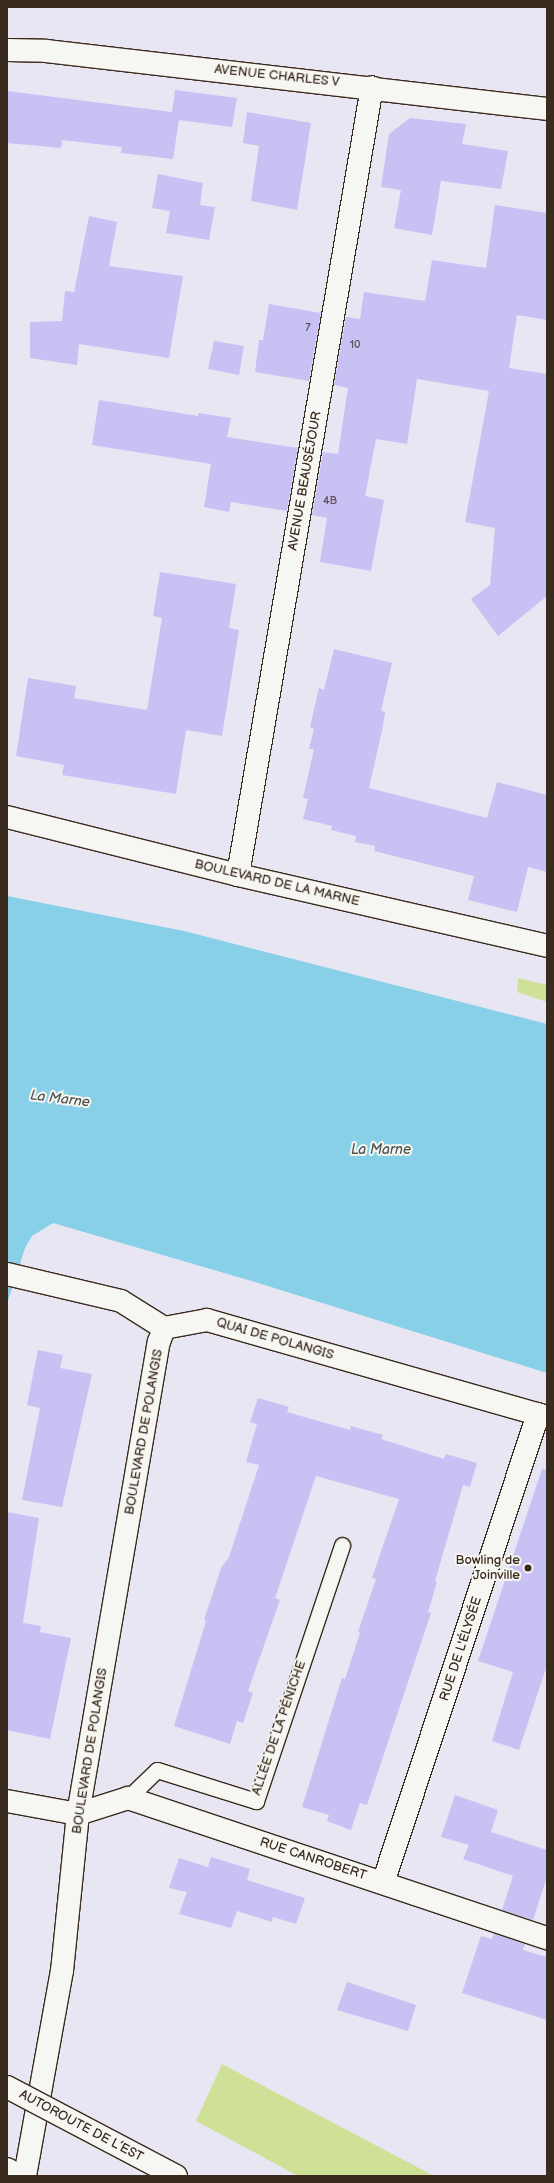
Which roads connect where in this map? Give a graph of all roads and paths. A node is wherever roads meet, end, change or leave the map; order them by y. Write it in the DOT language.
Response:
graph roads {
  1 [pos="7,50"];
  2 [pos="372,87"];
  3 [pos="547,109"];
  4 [pos="7,817"];
  5 [pos="238,875"];
  6 [pos="547,946"];
  7 [pos="7,1274"];
  8 [pos="164,1328"];
  9 [pos="543,1415"];
  10 [pos="342,1545"];
  11 [pos="128,1798"];
  12 [pos="7,1801"];
  13 [pos="78,1814"];
  14 [pos="383,1883"];
  15 [pos="547,1938"];
  16 [pos="7,2087"];
  17 [pos="7,2169"];
  18 [pos="19,2176"];
  19 [pos="25,2176"];
  20 [pos="176,2176"];
  1 -- 2 [label="main road, AVENUE CHARLES V"];
  2 -- 3 [label="main road, AVENUE CHARLES V"];
  2 -- 5 [label="main road, AVENUE BEAUSÉJOUR"];
  4 -- 5 [label="main road, BOULEVARD DE LA MARNE"];
  5 -- 6 [label="main road, BOULEVARD DE LA MARNE"];
  7 -- 8 [label="main road"];
  8 -- 9 [label="main road, QUAI DE POLANGIS"];
  8 -- 13 [label="main road, BOULEVARD DE POLANGIS"];
  9 -- 14 [label="main road, RUE DE L'ÉLYSÉE"];
  10 -- 11 [label="lane, ALLÉE DE LA PÉNICHE"];
  11 -- 13 [label="main road"];
  11 -- 14 [label="main road, RUE CANROBERT"];
  12 -- 13 [label="main road"];
  13 -- 19 [label="main road, BOULEVARD DE POLANGIS"];
  14 -- 15 [label="main road, RUE CANROBERT"];
  16 -- 20 [label="main road, AUTOROUTE DE L’EST, bridge"];
  17 -- 18 [label="main road"];
}
